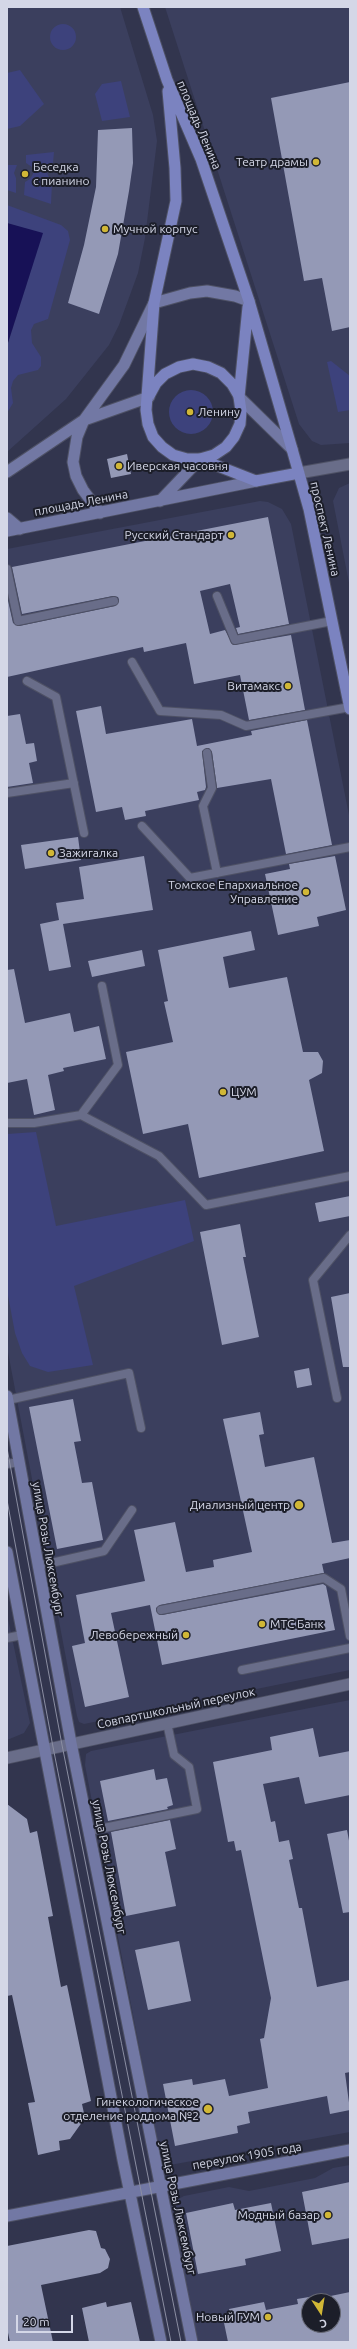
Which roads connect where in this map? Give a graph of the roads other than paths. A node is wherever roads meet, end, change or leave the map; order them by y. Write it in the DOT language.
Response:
graph roads {
  1 [pos="143,7"];
  2 [pos="167,80"];
  3 [pos="249,301"];
  4 [pos="154,303"];
  5 [pos="149,397"];
  6 [pos="239,397"];
  7 [pos="84,420"];
  8 [pos="292,449"];
  9 [pos="200,459"];
  10 [pos="350,464"];
  11 [pos="7,472"];
  12 [pos="299,473"];
  13 [pos="256,481"];
  14 [pos="159,501"];
  15 [pos="100,513"];
  16 [pos="7,518"];
  17 [pos="20,529"];
  18 [pos="7,531"];
  19 [pos="7,569"];
  20 [pos="217,596"];
  21 [pos="114,600"];
  22 [pos="332,621"];
  23 [pos="132,662"];
  24 [pos="26,681"];
  25 [pos="350,708"];
  26 [pos="206,753"];
  27 [pos="74,783"];
  28 [pos="7,793"];
  29 [pos="142,826"];
  30 [pos="84,833"];
  31 [pos="350,847"];
  32 [pos="216,873"];
  33 [pos="102,986"];
  34 [pos="81,1115"];
  35 [pos="7,1123"];
  36 [pos="350,1176"];
  37 [pos="350,1235"];
  38 [pos="7,1398"];
  39 [pos="337,1398"];
  40 [pos="141,1428"];
  41 [pos="19,1462"];
  42 [pos="7,1464"];
  43 [pos="132,1510"];
  44 [pos="7,1552"];
  45 [pos="38,1566"];
  46 [pos="161,1610"];
  47 [pos="22,1635"];
  48 [pos="350,1636"];
  49 [pos="7,1638"];
  50 [pos="350,1648"];
  51 [pos="242,1670"];
  52 [pos="350,1684"];
  53 [pos="167,1723"];
  54 [pos="71,1743"];
  55 [pos="44,1749"];
  56 [pos="7,1758"];
  57 [pos="89,1831"];
  58 [pos="350,2150"];
  59 [pos="160,2185"];
  60 [pos="129,2192"];
  61 [pos="7,2216"];
  62 [pos="161,2342"];
  63 [pos="192,2342"];
  1 -- 2 [label="main road"];
  2 -- 3 [label="main road, площадь Ленина"];
  2 -- 4 [label="main road, площадь Ленина"];
  3 -- 4 [label="main road"];
  3 -- 6 [label="main road, площадь Ленина"];
  3 -- 8 [label="main road, площадь Ленина"];
  4 -- 5 [label="main road, площадь Ленина"];
  4 -- 7 [label="main road, площадь Ленина"];
  5 -- 6 [label="main road, площадь Ленина"];
  5 -- 7 [label="main road, площадь Ленина"];
  5 -- 9 [label="main road, площадь Ленина"];
  6 -- 8 [label="main road, площадь Ленина"];
  6 -- 9 [label="main road, площадь Ленина"];
  7 -- 11 [label="main road, площадь Ленина"];
  7 -- 15 [label="main road"];
  8 -- 12 [label="main road, площадь Ленина"];
  9 -- 13 [label="main road, площадь Ленина"];
  9 -- 14 [label="main road, площадь Ленина"];
  10 -- 12 [label="street, площадь Ленина"];
  12 -- 13 [label="main road, площадь Ленина"];
  12 -- 22 [label="main road, проспект Ленина"];
  13 -- 14 [label="main road, площадь Ленина"];
  14 -- 15 [label="main road, площадь Ленина"];
  15 -- 17 [label="main road, площадь Ленина"];
  16 -- 17 [label="main road"];
  17 -- 18 [label="main road, площадь Ленина"];
  19 -- 21 [label="lane"];
  20 -- 22 [label="lane"];
  22 -- 25 [label="main road, проспект Ленина"];
  23 -- 25 [label="lane"];
  24 -- 27 [label="lane"];
  26 -- 32 [label="lane"];
  27 -- 28 [label="lane"];
  27 -- 30 [label="lane"];
  29 -- 32 [label="lane"];
  31 -- 32 [label="lane"];
  33 -- 34 [label="lane"];
  34 -- 35 [label="lane"];
  34 -- 36 [label="lane"];
  37 -- 39 [label="lane"];
  38 -- 40 [label="lane"];
  38 -- 41 [label="main road, улица Розы Люксембург"];
  41 -- 42 [label="lane"];
  41 -- 45 [label="main road, улица Розы Люксембург"];
  43 -- 45 [label="lane"];
  44 -- 47 [label="main road"];
  45 -- 54 [label="main road, улица Розы Люксембург"];
  46 -- 48 [label="lane"];
  47 -- 49 [label="lane"];
  47 -- 55 [label="main road"];
  50 -- 51 [label="lane"];
  52 -- 53 [label="street, Совпартшкольный переулок"];
  53 -- 54 [label="street, Совпартшкольный переулок"];
  53 -- 57 [label="lane"];
  54 -- 55 [label="street, Совпартшкольный переулок"];
  54 -- 57 [label="main road, улица Розы Люксембург"];
  55 -- 56 [label="street, Совпартшкольный переулок"];
  55 -- 60 [label="main road"];
  57 -- 59 [label="main road, улица Розы Люксембург"];
  58 -- 59 [label="main road, переулок 1905 года"];
  59 -- 60 [label="main road, переулок 1905 года"];
  59 -- 63 [label="main road, улица Розы Люксембург"];
  60 -- 61 [label="main road, переулок 1905 года"];
  60 -- 62 [label="main road"];
}
